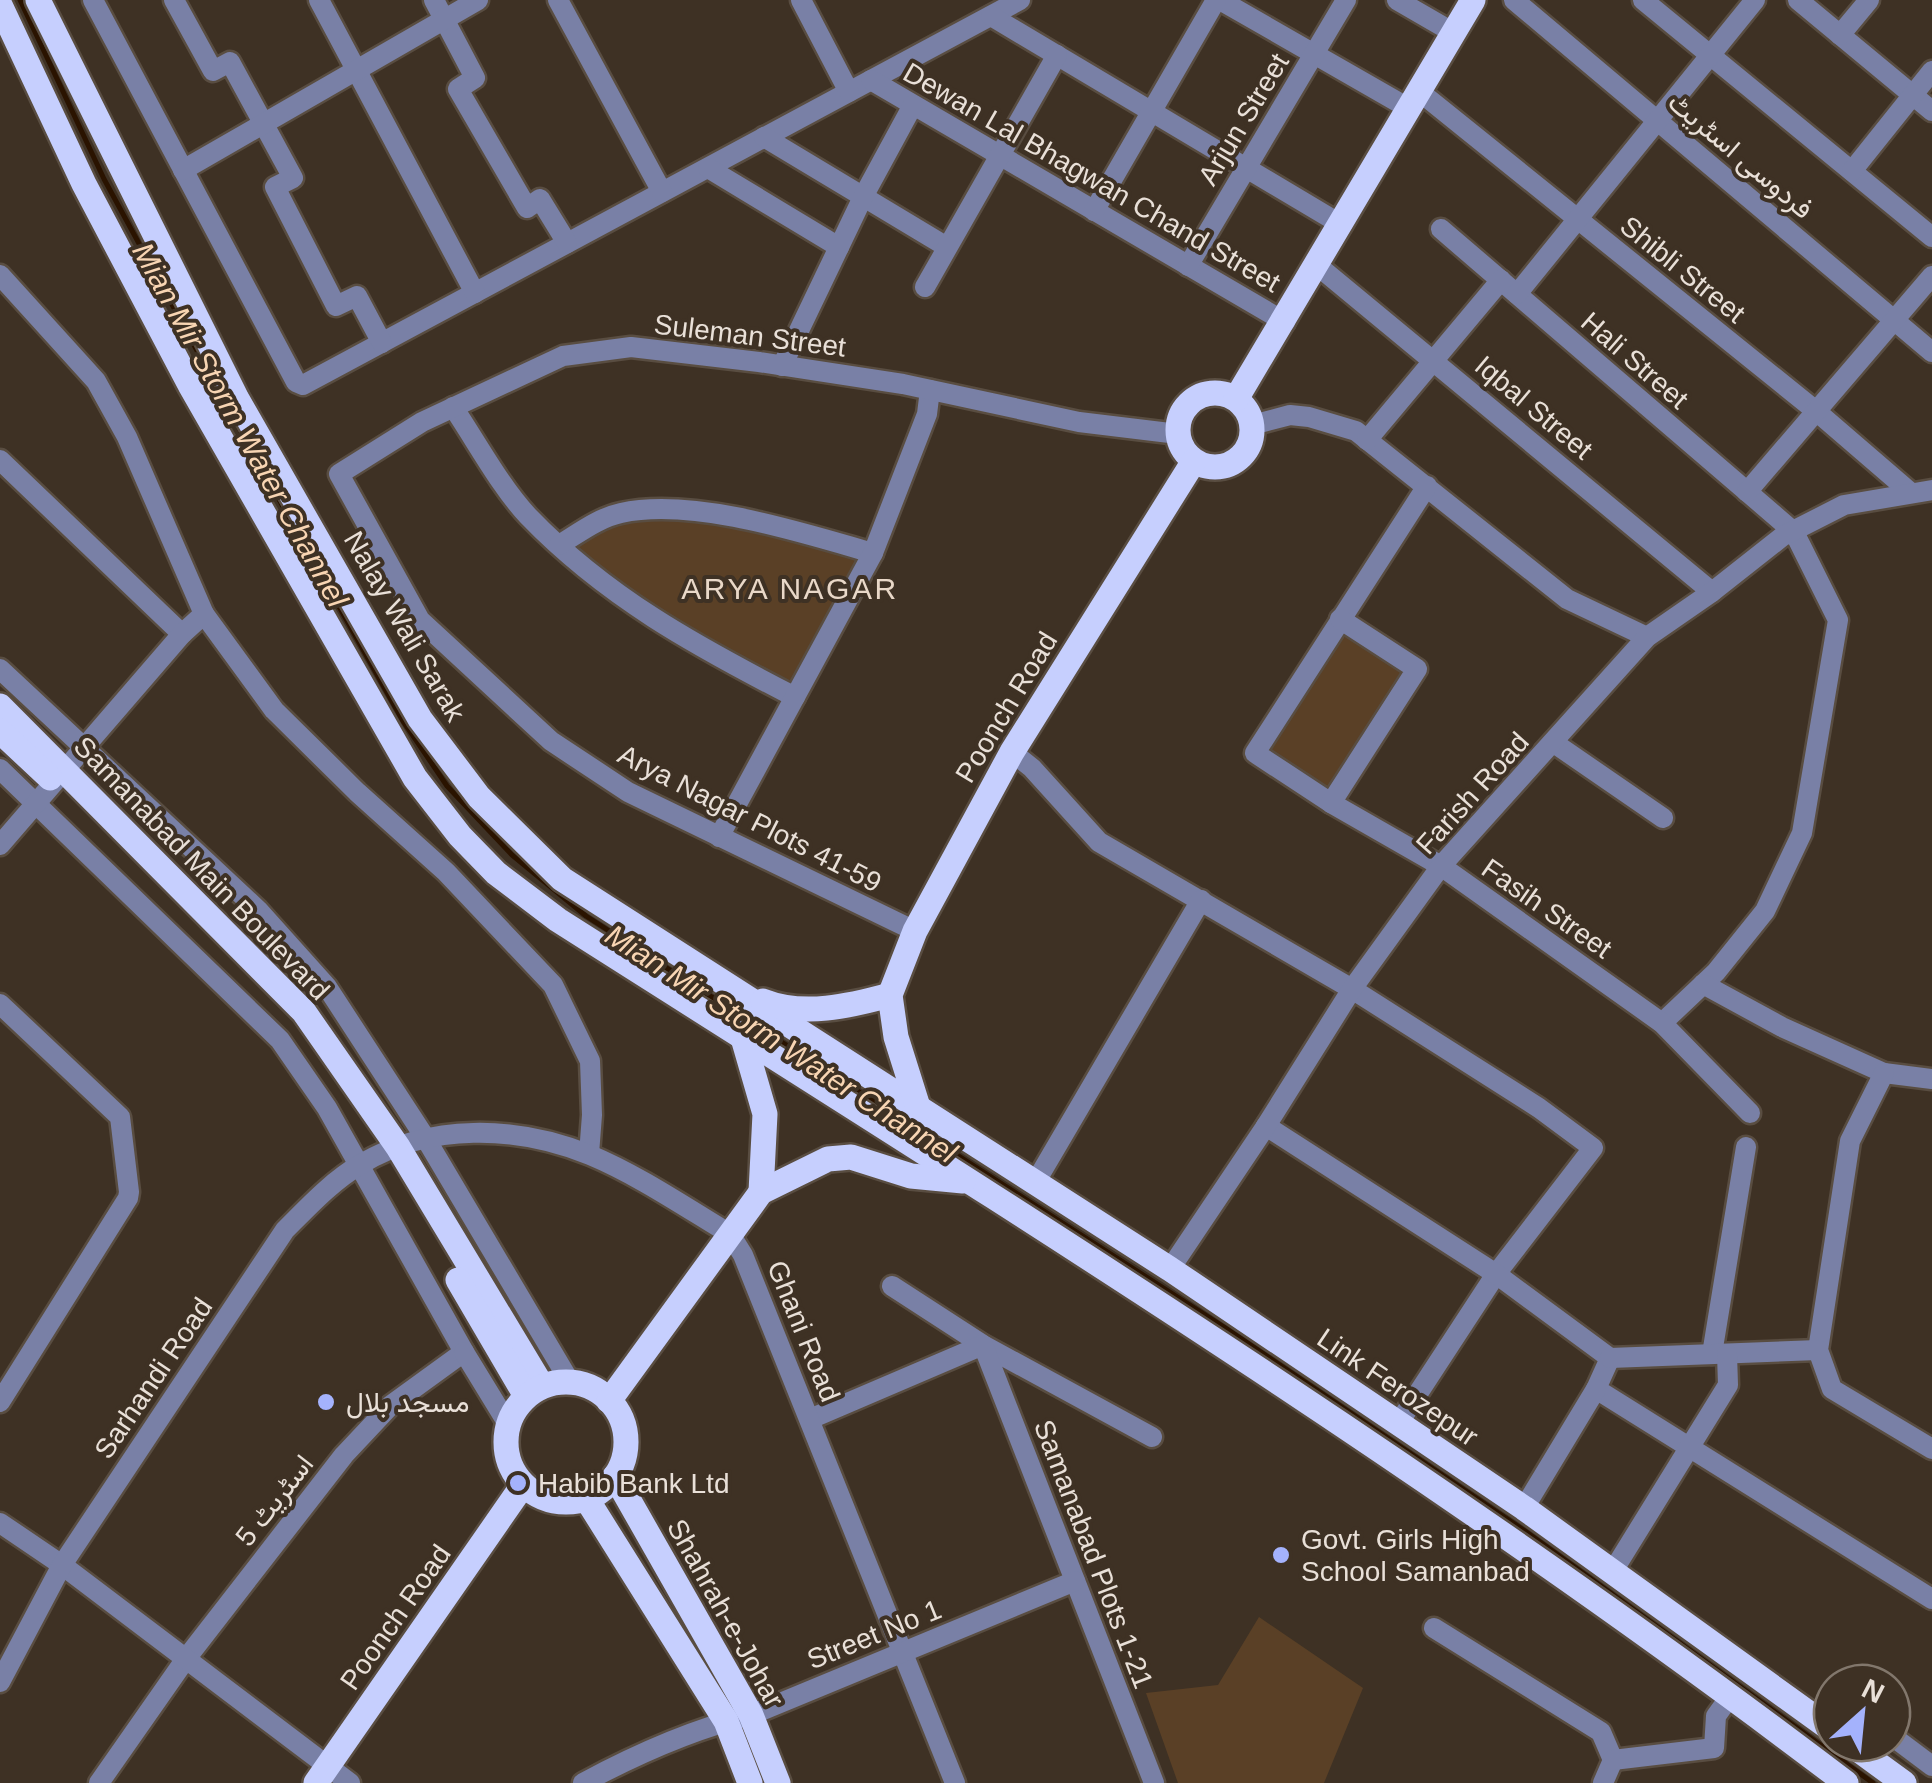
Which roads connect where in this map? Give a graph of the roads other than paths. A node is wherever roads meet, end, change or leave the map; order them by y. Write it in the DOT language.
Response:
graph roads {
  1 [pos="38,0"];
  2 [pos="93,0"];
  3 [pos="174,0"];
  4 [pos="318,0"];
  5 [pos="434,0"];
  6 [pos="478,0"];
  7 [pos="801,0"];
  8 [pos="1020,0"];
  9 [pos="1218,0"];
  10 [pos="1346,0"];
  11 [pos="1397,0"];
  12 [pos="1473,0"];
  13 [pos="1514,0"];
  14 [pos="1643,0"];
  15 [pos="1755,0"];
  16 [pos="1798,0"];
  17 [pos="1869,0"];
  18 [pos="566,3"];
  19 [pos="0,5"];
  20 [pos="991,16"];
  21 [pos="444,19"];
  22 [pos="1454,34"];
  23 [pos="1840,35"];
  24 [pos="7,39"];
  25 [pos="1314,54"];
  26 [pos="1710,55"];
  27 [pos="1057,56"];
  28 [pos="356,70"];
  29 [pos="1932,71"];
  30 [pos="871,80"];
  31 [pos="849,92"];
  32 [pos="1914,96"];
  33 [pos="1415,100"];
  34 [pos="913,105"];
  35 [pos="1932,111"];
  36 [pos="1151,112"];
  37 [pos="1657,121"];
  38 [pos="266,122"];
  39 [pos="764,138"];
  40 [pos="1000,156"];
  41 [pos="708,168"];
  42 [pos="1246,168"];
  43 [pos="183,170"];
  44 [pos="1852,171"];
  45 [pos="662,192"];
  46 [pos="862,197"];
  47 [pos="1094,211"];
  48 [pos="1577,219"];
  49 [pos="1342,225"];
  50 [pos="1441,229"];
  51 [pos="1932,237"];
  52 [pos="566,243"];
  53 [pos="839,246"];
  54 [pos="947,246"];
  55 [pos="1188,266"];
  56 [pos="1318,266"];
  57 [pos="0,275"];
  58 [pos="1932,276"];
  59 [pos="925,287"];
  60 [pos="1509,287"];
  61 [pos="475,293"];
  62 [pos="1894,320"];
  63 [pos="1284,322"];
  64 [pos="382,343"];
  65 [pos="1932,352"];
  66 [pos="1434,360"];
  67 [pos="782,366"];
  68 [pos="222,368"];
  69 [pos="190,386"];
  70 [pos="930,390"];
  71 [pos="1236,400"];
  72 [pos="453,408"];
  73 [pos="1816,411"];
  74 [pos="1252,425"];
  75 [pos="1178,434"];
  76 [pos="1367,440"];
  77 [pos="0,460"];
  78 [pos="1194,460"];
  79 [pos="339,474"];
  80 [pos="1426,486"];
  81 [pos="1932,490"];
  82 [pos="1747,492"];
  83 [pos="1910,492"];
  84 [pos="1794,532"];
  85 [pos="559,545"];
  86 [pos="873,554"];
  87 [pos="1712,592"];
  88 [pos="204,614"];
  89 [pos="1340,620"];
  90 [pos="182,634"];
  91 [pos="1647,637"];
  92 [pos="0,669"];
  93 [pos="795,697"];
  94 [pos="0,706"];
  95 [pos="0,731"];
  96 [pos="1554,744"];
  97 [pos="82,747"];
  98 [pos="1012,752"];
  99 [pos="0,769"];
  100 [pos="58,775"];
  101 [pos="36,802"];
  102 [pos="1331,803"];
  103 [pos="1663,818"];
  104 [pos="720,837"];
  105 [pos="0,845"];
  106 [pos="1441,866"];
  107 [pos="1200,900"];
  108 [pos="916,932"];
  109 [pos="1703,984"];
  110 [pos="1352,989"];
  111 [pos="742,993"];
  112 [pos="890,995"];
  113 [pos="0,1004"];
  114 [pos="1662,1023"];
  115 [pos="744,1038"];
  116 [pos="1884,1072"];
  117 [pos="1932,1079"];
  118 [pos="919,1110"];
  119 [pos="1750,1113"];
  120 [pos="1266,1126"];
  121 [pos="426,1139"];
  122 [pos="1746,1146"];
  123 [pos="589,1154"];
  124 [pos="380,1155"];
  125 [pos="968,1181"];
  126 [pos="1034,1183"];
  127 [pos="761,1192"];
  128 [pos="730,1234"];
  129 [pos="1170,1269"];
  130 [pos="1496,1274"];
  131 [pos="892,1286"];
  132 [pos="983,1345"];
  133 [pos="1818,1350"];
  134 [pos="464,1352"];
  135 [pos="1720,1354"];
  136 [pos="1610,1358"];
  137 [pos="570,1382"];
  138 [pos="1596,1388"];
  139 [pos="534,1391"];
  140 [pos="609,1400"];
  141 [pos="0,1402"];
  142 [pos="810,1419"];
  143 [pos="508,1424"];
  144 [pos="1398,1424"];
  145 [pos="1152,1437"];
  146 [pos="1689,1447"];
  147 [pos="1932,1448"];
  148 [pos="615,1476"];
  149 [pos="523,1485"];
  150 [pos="586,1498"];
  151 [pos="1516,1502"];
  152 [pos="0,1523"];
  153 [pos="1485,1523"];
  154 [pos="62,1565"];
  155 [pos="1613,1572"];
  156 [pos="1076,1581"];
  157 [pos="1932,1599"];
  158 [pos="1434,1628"];
  159 [pos="901,1652"];
  160 [pos="186,1660"];
  161 [pos="0,1682"];
  162 [pos="1728,1698"];
  163 [pos="1812,1711"];
  164 [pos="738,1718"];
  165 [pos="1613,1760"];
  166 [pos="1876,1763"];
  167 [pos="322,1774"];
  168 [pos="1840,1781"];
  169 [pos="98,1783"];
  170 [pos="350,1783"];
  171 [pos="583,1783"];
  172 [pos="750,1783"];
  173 [pos="778,1783"];
  174 [pos="955,1783"];
  175 [pos="1154,1783"];
  176 [pos="1604,1783"];
  177 [pos="1904,1783"];
  1 -- 68 [label="main road, Nalay Wali Sarak"];
  2 -- 43 [label="street"];
  3 -- 38 [label="street"];
  4 -- 28 [label="street"];
  5 -- 21 [label="street"];
  6 -- 21 [label="street"];
  7 -- 31 [label="street"];
  8 -- 20 [label="street"];
  9 -- 25 [label="street, Shibli Street"];
  9 -- 36 [label="street"];
  10 -- 25 [label="street, Arjun Street"];
  11 -- 22 [label="street"];
  12 -- 22 [label="main road"];
  13 -- 37 [label="street, فردوسی اسٹریٹ"];
  14 -- 26 [label="street"];
  15 -- 26 [label="street"];
  16 -- 23 [label="street"];
  17 -- 23 [label="street"];
  18 -- 45 [label="street"];
  19 -- 24 [label="main road"];
  20 -- 27 [label="street"];
  20 -- 30 [label="street"];
  21 -- 28 [label="street"];
  21 -- 52 [label="street"];
  22 -- 33 [label="main road"];
  23 -- 32 [label="street"];
  24 -- 69 [label="main road"];
  25 -- 33 [label="street, Shibli Street"];
  25 -- 42 [label="street, Arjun Street"];
  26 -- 37 [label="street"];
  26 -- 44 [label="street"];
  27 -- 36 [label="street"];
  27 -- 40 [label="street"];
  28 -- 38 [label="street"];
  28 -- 61 [label="street"];
  29 -- 32 [label="street"];
  30 -- 31 [label="street"];
  30 -- 34 [label="street, Dewan Lal Bhagwan Chand Street"];
  31 -- 39 [label="street"];
  32 -- 35 [label="street"];
  32 -- 44 [label="street"];
  33 -- 48 [label="street, Shibli Street"];
  33 -- 49 [label="main road"];
  34 -- 40 [label="street, Dewan Lal Bhagwan Chand Street"];
  34 -- 46 [label="street"];
  36 -- 42 [label="street"];
  36 -- 47 [label="street"];
  37 -- 48 [label="street"];
  37 -- 62 [label="street, فردوسی اسٹریٹ"];
  38 -- 43 [label="street"];
  38 -- 64 [label="street"];
  39 -- 41 [label="street"];
  39 -- 46 [label="street"];
  40 -- 47 [label="street, Dewan Lal Bhagwan Chand Street"];
  40 -- 54 [label="street"];
  41 -- 45 [label="street"];
  41 -- 53 [label="street"];
  42 -- 49 [label="street"];
  42 -- 55 [label="street, Arjun Street"];
  43 -- 64 [label="street"];
  44 -- 51 [label="street"];
  45 -- 52 [label="street"];
  46 -- 53 [label="street"];
  46 -- 54 [label="street"];
  47 -- 55 [label="street, Dewan Lal Bhagwan Chand Street"];
  48 -- 60 [label="street"];
  48 -- 73 [label="street, Shibli Street"];
  49 -- 56 [label="main road"];
  50 -- 60 [label="street, Hali Street"];
  52 -- 61 [label="street"];
  53 -- 67 [label="street"];
  54 -- 59 [label="street"];
  55 -- 63 [label="street, Dewan Lal Bhagwan Chand Street"];
  56 -- 63 [label="main road"];
  56 -- 66 [label="street, Iqbal Street"];
  57 -- 88 [label="street"];
  58 -- 62 [label="street"];
  60 -- 66 [label="street"];
  60 -- 82 [label="street, Hali Street"];
  61 -- 64 [label="street"];
  62 -- 65 [label="street, فردوسی اسٹریٹ"];
  62 -- 73 [label="street"];
  63 -- 71 [label="main road"];
  66 -- 76 [label="street"];
  66 -- 87 [label="street, Iqbal Street"];
  67 -- 70 [label="street, Suleman Street"];
  67 -- 72 [label="street, Suleman Street"];
  68 -- 69 [label="main road"];
  68 -- 111 [label="main road, Nalay Wali Sarak"];
  69 -- 115 [label="main road"];
  70 -- 75 [label="street, Suleman Street"];
  70 -- 86 [label="street"];
  71 -- 74 [label="main road"];
  71 -- 75 [label="main road"];
  72 -- 79 [label="street, Suleman Street"];
  72 -- 85 [label="street"];
  73 -- 82 [label="street"];
  73 -- 83 [label="street, Shibli Street"];
  74 -- 76 [label="street"];
  74 -- 78 [label="main road"];
  75 -- 78 [label="main road"];
  76 -- 80 [label="street"];
  77 -- 90 [label="street"];
  78 -- 98 [label="main road, Poonch Road"];
  79 -- 104 [label="street, Arya Nagar Plots 41-59"];
  80 -- 89 [label="street, Fasih Street"];
  80 -- 91 [label="street"];
  81 -- 83 [label="street, Farish Road"];
  82 -- 84 [label="street, Hali Street"];
  83 -- 84 [label="street, Farish Road"];
  84 -- 87 [label="street, Farish Road"];
  84 -- 109 [label="street"];
  85 -- 86 [label="street"];
  85 -- 93 [label="street"];
  86 -- 93 [label="street"];
  87 -- 91 [label="street, Farish Road"];
  88 -- 90 [label="street"];
  88 -- 123 [label="street"];
  89 -- 102 [label="street, Fasih Street"];
  89 -- 102 [label="street"];
  90 -- 97 [label="street"];
  91 -- 96 [label="street, Farish Road"];
  92 -- 97 [label="street"];
  93 -- 104 [label="street"];
  94 -- 100 [label="main road, Samanabad Main Boulevard"];
  95 -- 100 [label="main road, Samanabad Main Boulevard"];
  96 -- 103 [label="street"];
  96 -- 106 [label="street, Farish Road"];
  97 -- 100 [label="street"];
  97 -- 121 [label="street"];
  98 -- 107 [label="street"];
  98 -- 108 [label="main road, Poonch Road"];
  99 -- 101 [label="street"];
  100 -- 101 [label="street"];
  100 -- 124 [label="main road, Samanabad Main Boulevard"];
  101 -- 105 [label="street"];
  101 -- 124 [label="street"];
  102 -- 106 [label="street, Fasih Street"];
  104 -- 108 [label="street, Arya Nagar Plots 41-59"];
  106 -- 110 [label="street, Farish Road"];
  106 -- 114 [label="street, Fasih Street"];
  107 -- 110 [label="street"];
  107 -- 126 [label="street"];
  108 -- 112 [label="main road, Poonch Road"];
  109 -- 114 [label="street"];
  109 -- 116 [label="street"];
  110 -- 120 [label="street, Farish Road"];
  110 -- 130 [label="street"];
  111 -- 112 [label="main road"];
  111 -- 118 [label="main road, Nalay Wali Sarak"];
  112 -- 118 [label="main road"];
  113 -- 141 [label="street"];
  114 -- 119 [label="street, Fasih Street"];
  115 -- 125 [label="main road"];
  115 -- 127 [label="main road"];
  116 -- 117 [label="street"];
  116 -- 133 [label="street"];
  118 -- 126 [label="main road, Link Ferozepur"];
  120 -- 129 [label="street, Farish Road"];
  120 -- 130 [label="street"];
  121 -- 123 [label="street"];
  121 -- 124 [label="street"];
  121 -- 137 [label="street"];
  122 -- 135 [label="street"];
  123 -- 128 [label="street"];
  124 -- 134 [label="street"];
  124 -- 139 [label="main road, Samanabad Main Boulevard"];
  124 -- 154 [label="street, Sarhandi Road"];
  125 -- 127 [label="main road"];
  125 -- 153 [label="main road"];
  126 -- 129 [label="main road, Link Ferozepur"];
  127 -- 128 [label="main road"];
  128 -- 140 [label="main road"];
  128 -- 142 [label="street, Ghani Road"];
  129 -- 144 [label="main road, Link Ferozepur"];
  130 -- 136 [label="street"];
  130 -- 144 [label="street"];
  131 -- 132 [label="street"];
  132 -- 142 [label="street"];
  132 -- 145 [label="street"];
  132 -- 156 [label="street, Samanabad Plots 1-21"];
  133 -- 135 [label="street"];
  133 -- 147 [label="street"];
  134 -- 143 [label="street"];
  134 -- 160 [label="street, اسٹریٹ 5"];
  135 -- 136 [label="street"];
  135 -- 146 [label="street"];
  136 -- 138 [label="street"];
  137 -- 139 [label="main road"];
  137 -- 140 [label="main road"];
  138 -- 146 [label="street"];
  138 -- 151 [label="street"];
  139 -- 143 [label="main road"];
  140 -- 148 [label="main road"];
  142 -- 159 [label="street, Ghani Road"];
  143 -- 149 [label="main road"];
  144 -- 151 [label="main road, Link Ferozepur"];
  146 -- 155 [label="street"];
  146 -- 157 [label="street"];
  148 -- 150 [label="main road"];
  148 -- 164 [label="main road, Shahrah-e-Johar"];
  149 -- 150 [label="main road"];
  149 -- 167 [label="main road, Poonch Road"];
  150 -- 164 [label="main road, Shahrah-e-Johar"];
  151 -- 153 [label="main road"];
  151 -- 155 [label="main road, Link Ferozepur"];
  152 -- 154 [label="street"];
  153 -- 162 [label="main road"];
  154 -- 160 [label="street"];
  154 -- 161 [label="street, Sarhandi Road"];
  155 -- 163 [label="main road, Link Ferozepur"];
  156 -- 159 [label="street, Street No 1"];
  156 -- 175 [label="street, Samanabad Plots 1-21"];
  158 -- 165 [label="street"];
  159 -- 164 [label="street, Street No 1"];
  159 -- 174 [label="street, Ghani Road"];
  160 -- 167 [label="street"];
  160 -- 169 [label="street, اسٹریٹ 5"];
  162 -- 165 [label="street"];
  162 -- 168 [label="main road"];
  164 -- 171 [label="street, Street No 1"];
  164 -- 172 [label="main road, Shahrah-e-Johar"];
  164 -- 173 [label="main road, Shahrah-e-Johar"];
  165 -- 176 [label="street"];
  166 -- 177 [label="main road"];
  167 -- 170 [label="street"];
}
